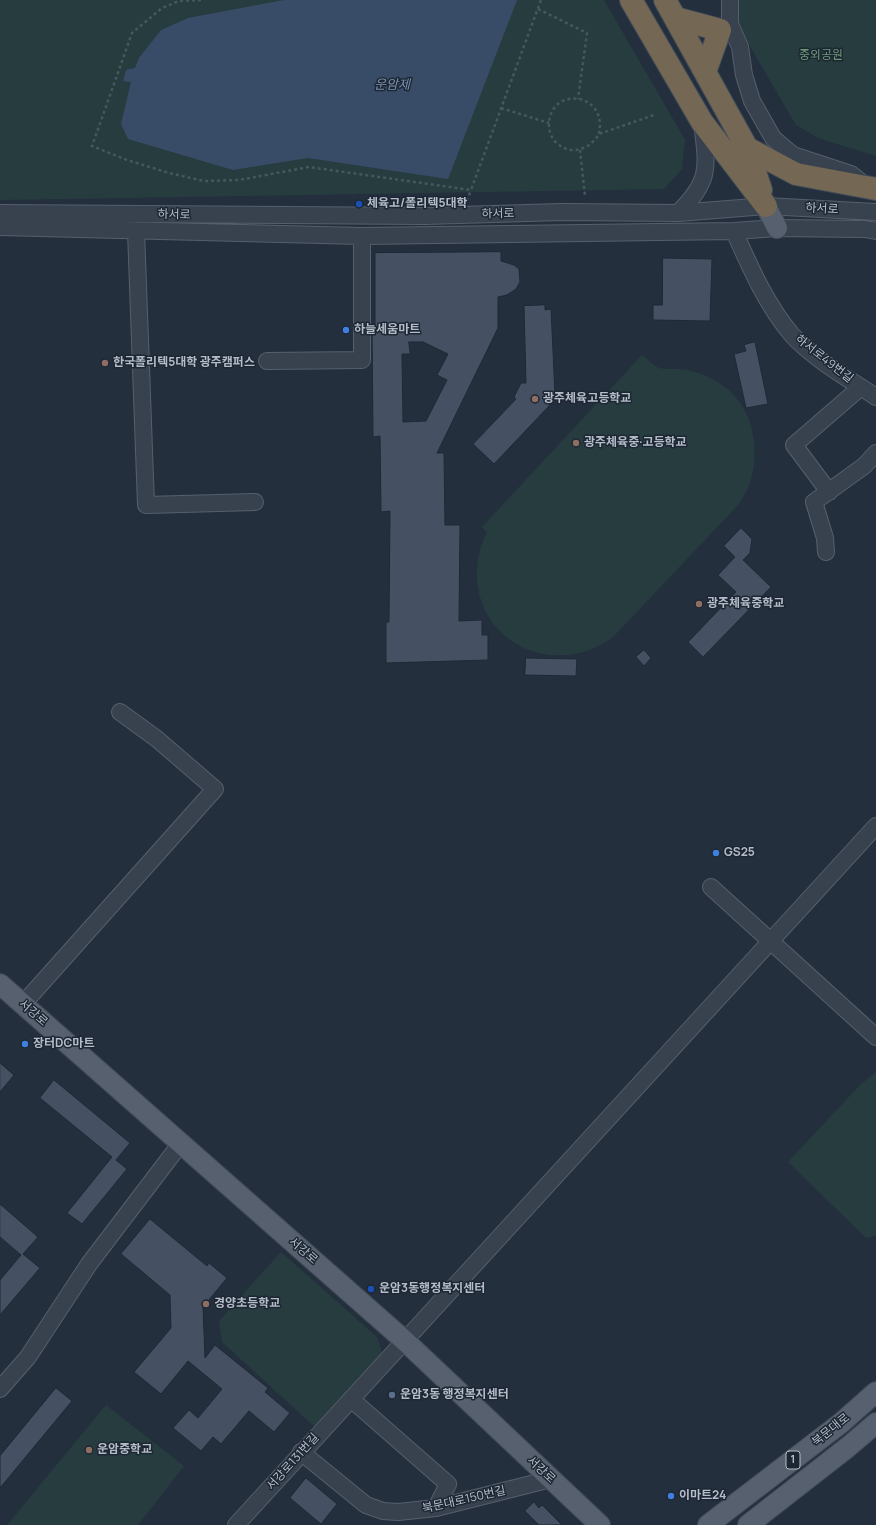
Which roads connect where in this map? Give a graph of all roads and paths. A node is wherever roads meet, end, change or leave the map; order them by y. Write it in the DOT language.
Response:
graph roads {
  1 [pos="201,0"];
  2 [pos="541,0"];
  3 [pos="631,0"];
  4 [pos="730,0"];
  5 [pos="538,9"];
  6 [pos="670,9"];
  7 [pos="725,27"];
  8 [pos="705,72"];
  9 [pos="578,99"];
  10 [pos="501,108"];
  11 [pos="654,115"];
  12 [pos="702,122"];
  13 [pos="549,123"];
  14 [pos="599,134"];
  15 [pos="747,148"];
  16 [pos="580,150"];
  17 [pos="874,189"];
  18 [pos="586,196"];
  19 [pos="766,206"];
  20 [pos="876,212"];
  21 [pos="0,213"];
  22 [pos="678,214"];
  23 [pos="0,227"];
  24 [pos="777,228"];
  25 [pos="136,231"];
  26 [pos="734,231"];
  27 [pos="876,231"];
  28 [pos="362,236"];
  29 [pos="267,361"];
  30 [pos="861,387"];
  31 [pos="876,397"];
  32 [pos="876,453"];
  33 [pos="829,492"];
  34 [pos="255,502"];
  35 [pos="826,552"];
  36 [pos="120,712"];
  37 [pos="876,826"];
  38 [pos="711,887"];
  39 [pos="770,941"];
  40 [pos="0,984"];
  41 [pos="23,1004"];
  42 [pos="876,1037"];
  43 [pos="181,1143"];
  44 [pos="404,1341"];
  45 [pos="0,1389"];
  46 [pos="876,1392"];
  47 [pos="351,1399"];
  48 [pos="876,1423"];
  49 [pos="301,1452"];
  50 [pos="551,1479"];
  51 [pos="436,1508"];
  52 [pos="387,1518"];
  53 [pos="236,1525"];
  54 [pos="600,1525"];
  55 [pos="708,1525"];
  56 [pos="748,1525"];
  1 -- 10 [label="path"];
  2 -- 5 [label="path"];
  3 -- 12 [label="highway"];
  4 -- 7 [label="street"];
  5 -- 9 [label="path"];
  5 -- 10 [label="path"];
  6 -- 7 [label="highway"];
  6 -- 8 [label="highway"];
  7 -- 8 [label="highway"];
  7 -- 17 [label="street"];
  8 -- 15 [label="highway"];
  9 -- 13 [label="path"];
  9 -- 14 [label="path"];
  10 -- 13 [label="path"];
  11 -- 14 [label="path"];
  12 -- 19 [label="highway"];
  12 -- 22 [label="street"];
  13 -- 16 [label="path"];
  14 -- 16 [label="path"];
  15 -- 17 [label="highway"];
  15 -- 19 [label="highway"];
  16 -- 18 [label="path"];
  19 -- 20 [label="street, 하서로"];
  19 -- 22 [label="street, 하서로"];
  19 -- 24 [label="main road"];
  21 -- 22 [label="street, 하서로"];
  23 -- 25 [label="street, 하서로"];
  24 -- 26 [label="street, 하서로"];
  24 -- 27 [label="street, 하서로"];
  25 -- 28 [label="street, 하서로"];
  25 -- 34 [label="street"];
  26 -- 28 [label="street, 하서로"];
  26 -- 30 [label="street, 하서로49번길"];
  28 -- 29 [label="street"];
  30 -- 31 [label="street, 하서로49번길"];
  30 -- 33 [label="street"];
  32 -- 33 [label="street"];
  33 -- 35 [label="street"];
  36 -- 41 [label="street"];
  37 -- 39 [label="street, 서강로131번길"];
  38 -- 39 [label="street"];
  39 -- 42 [label="street"];
  39 -- 44 [label="street, 서강로131번길"];
  40 -- 41 [label="main road, 서강로"];
  41 -- 43 [label="main road, 서강로"];
  43 -- 44 [label="main road, 서강로"];
  43 -- 45 [label="street"];
  44 -- 47 [label="street, 서강로131번길"];
  44 -- 50 [label="main road, 서강로"];
  46 -- 55 [label="main road, 북문대로 / 1"];
  47 -- 49 [label="street, 서강로131번길"];
  47 -- 51 [label="street"];
  48 -- 56 [label="main road, 북문대로 / 1"];
  49 -- 52 [label="street, 북문대로150번길"];
  49 -- 53 [label="street, 서강로131번길"];
  50 -- 51 [label="street, 북문대로150번길"];
  50 -- 54 [label="main road, 서강로"];
  51 -- 52 [label="street, 북문대로150번길"];
}
